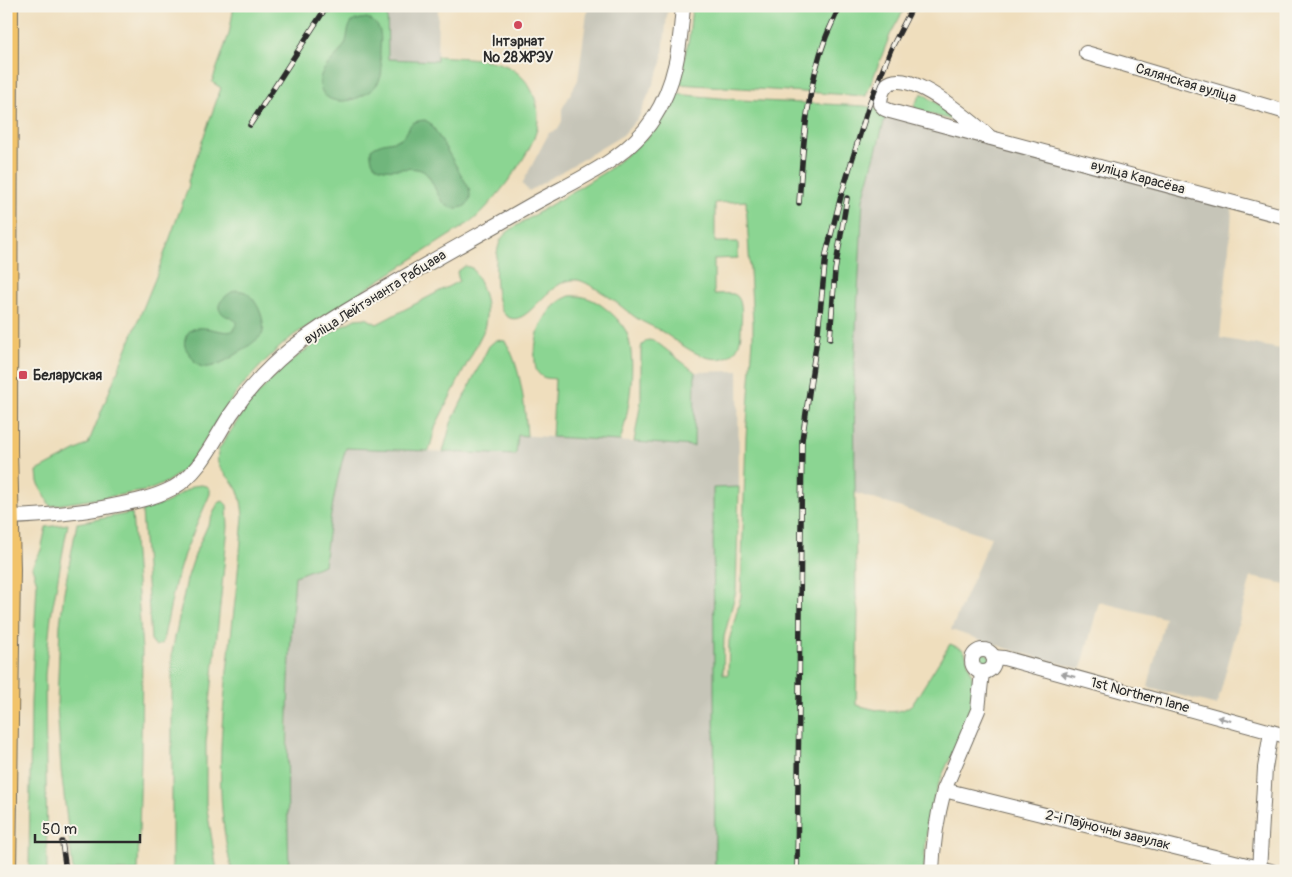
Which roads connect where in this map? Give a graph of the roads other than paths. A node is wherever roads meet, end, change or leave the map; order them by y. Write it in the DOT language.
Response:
graph roads {
  1 [pos="8,6"];
  2 [pos="683,6"];
  3 [pos="1086,53"];
  4 [pos="1286,112"];
  5 [pos="991,138"];
  6 [pos="1286,217"];
  7 [pos="9,517"];
  8 [pos="1271,732"];
  9 [pos="1286,736"];
  10 [pos="944,790"];
  11 [pos="1263,870"];
  12 [pos="6,871"];
  13 [pos="932,871"];
  1 -- 7 [label="highway"];
  2 -- 7 [label="street, вуліца Лейтэнанта Рабцава"];
  3 -- 4 [label="street, Сялянская вуліца"];
  5 -- 5 [label="street, вуліца Карасёва"];
  5 -- 6 [label="street, вуліца Карасёва"];
  7 -- 12 [label="highway"];
  8 -- 9 [label="street, 1st Northern lane"];
  8 -- 10 [label="street, 1st Northern lane, one-way"];
  8 -- 11 [label="street"];
  10 -- 11 [label="street, 2-і Паўночны завулак"];
  10 -- 13 [label="street"];
}
